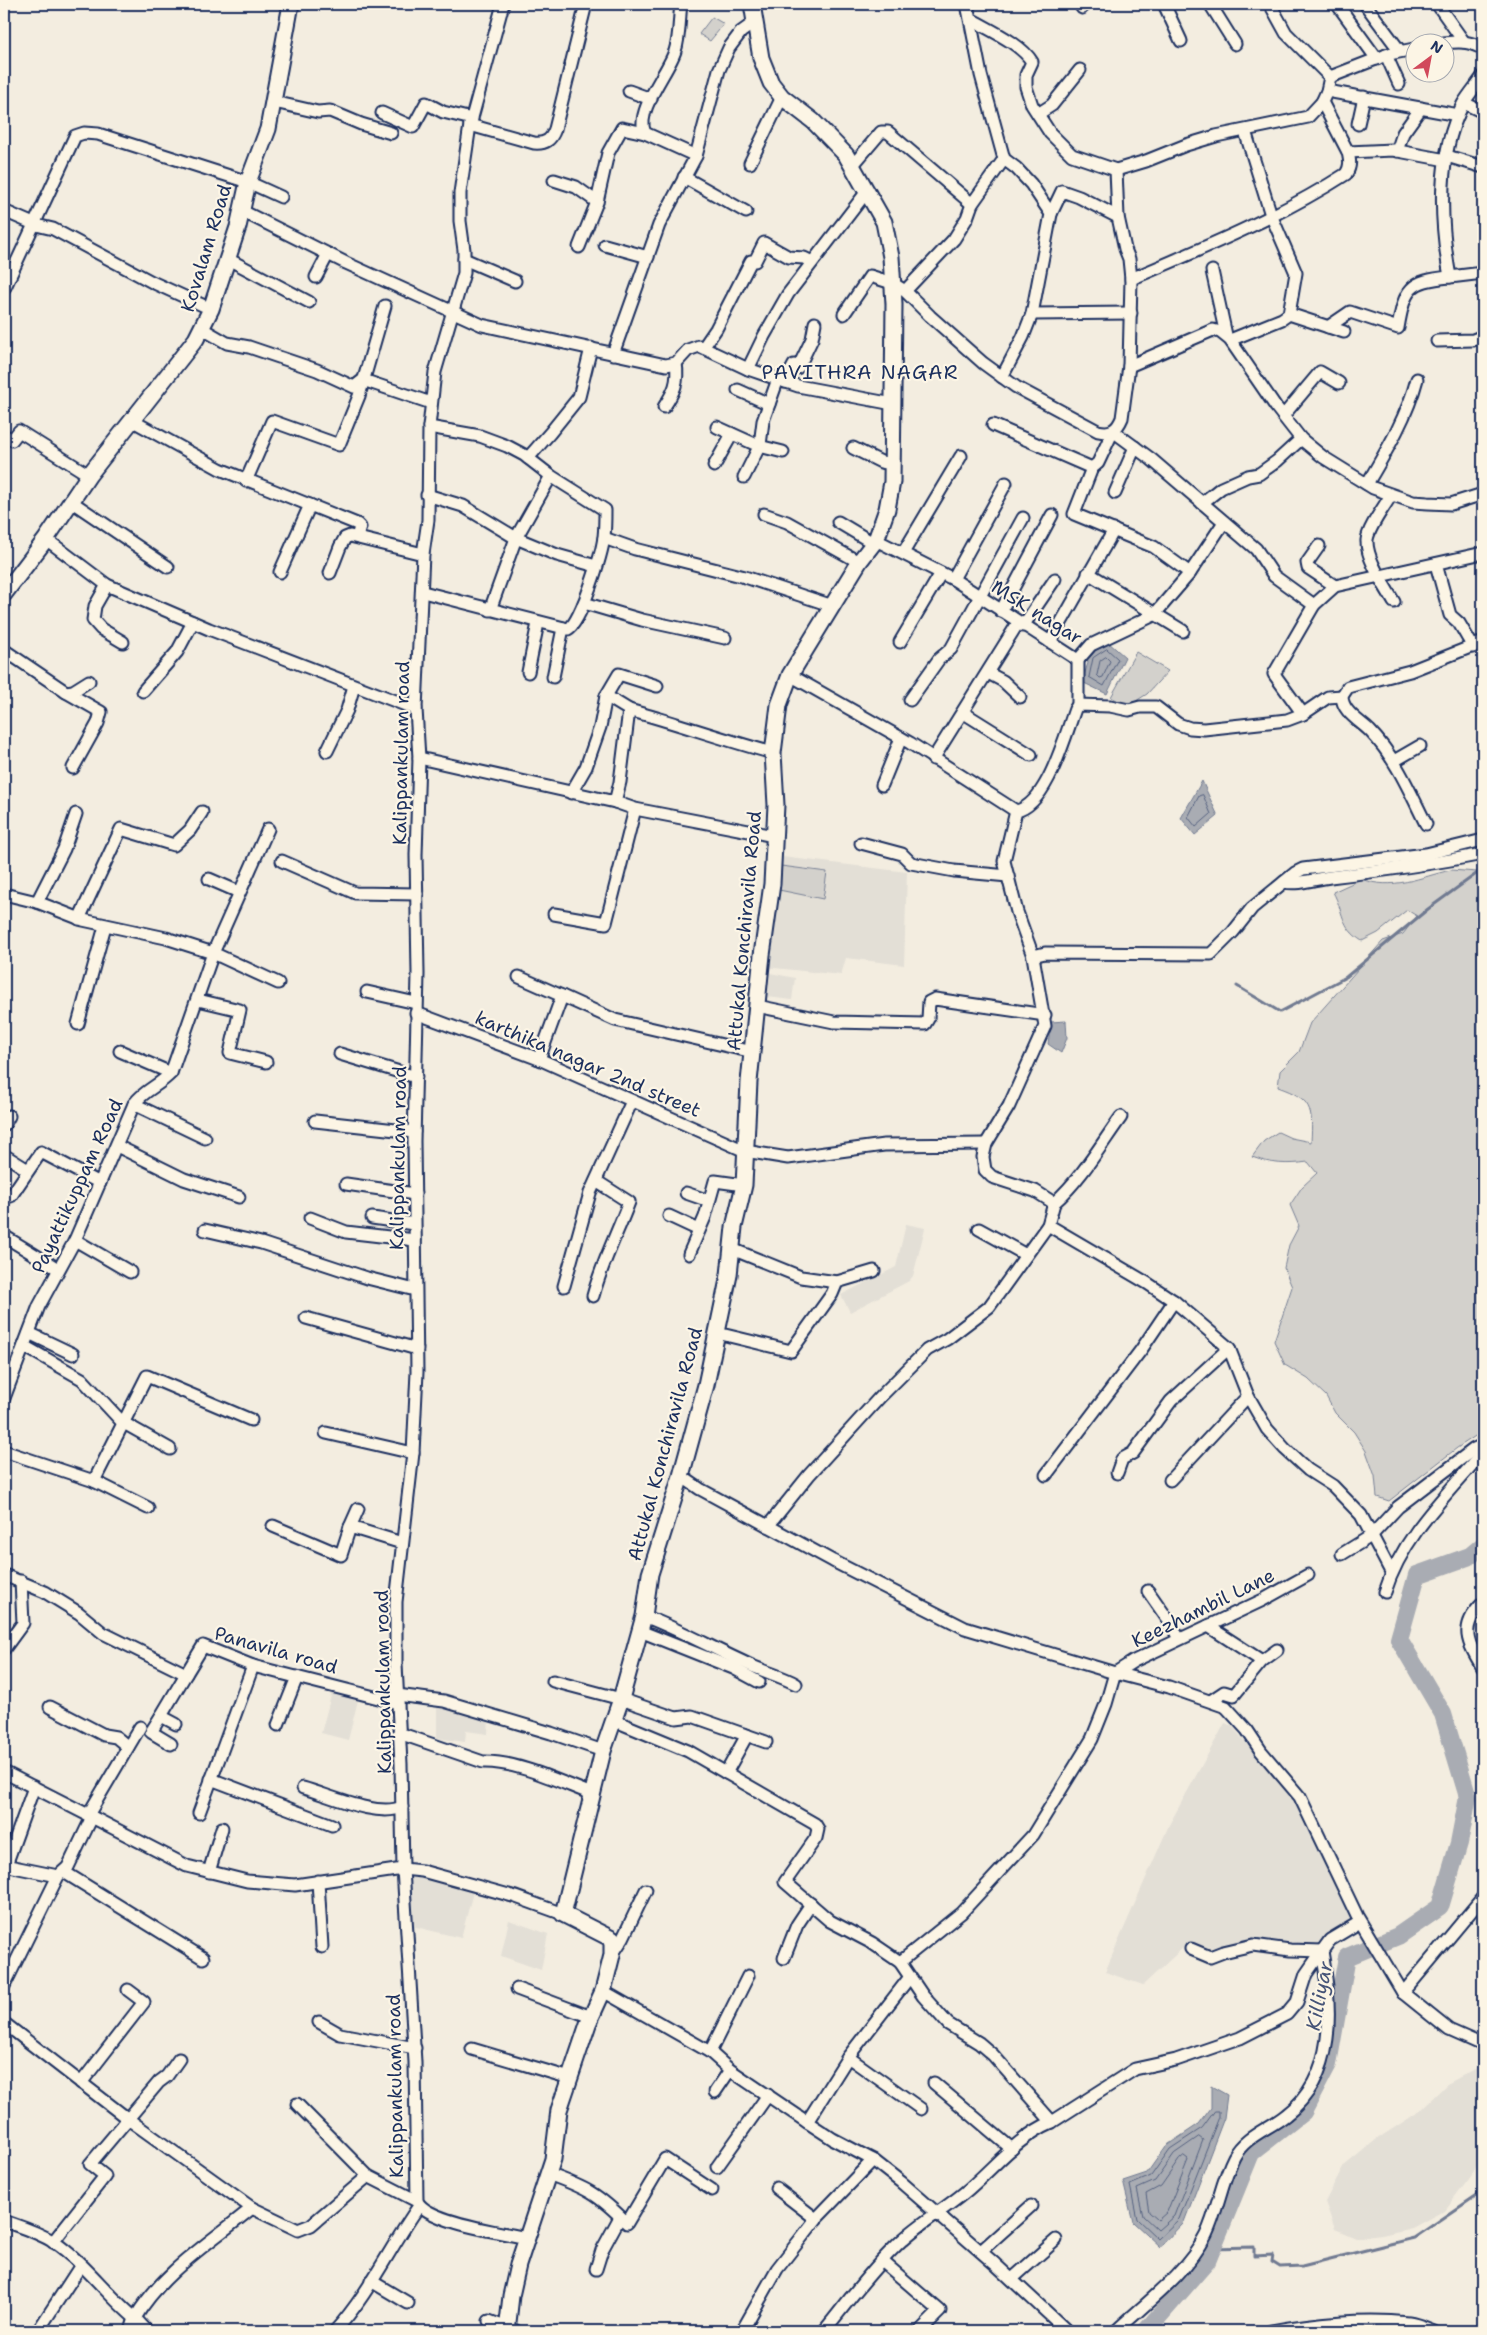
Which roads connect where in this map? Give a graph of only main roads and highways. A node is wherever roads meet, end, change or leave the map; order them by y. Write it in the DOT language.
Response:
graph roads {
  1 [pos="291,4"];
  2 [pos="752,4"];
  3 [pos="4,594"];
  4 [pos="510,2330"];
  1 -- 3 [label="main road, Kovalam Road"];
  2 -- 4 [label="main road, Attukal Konchiravila Road"];
}
